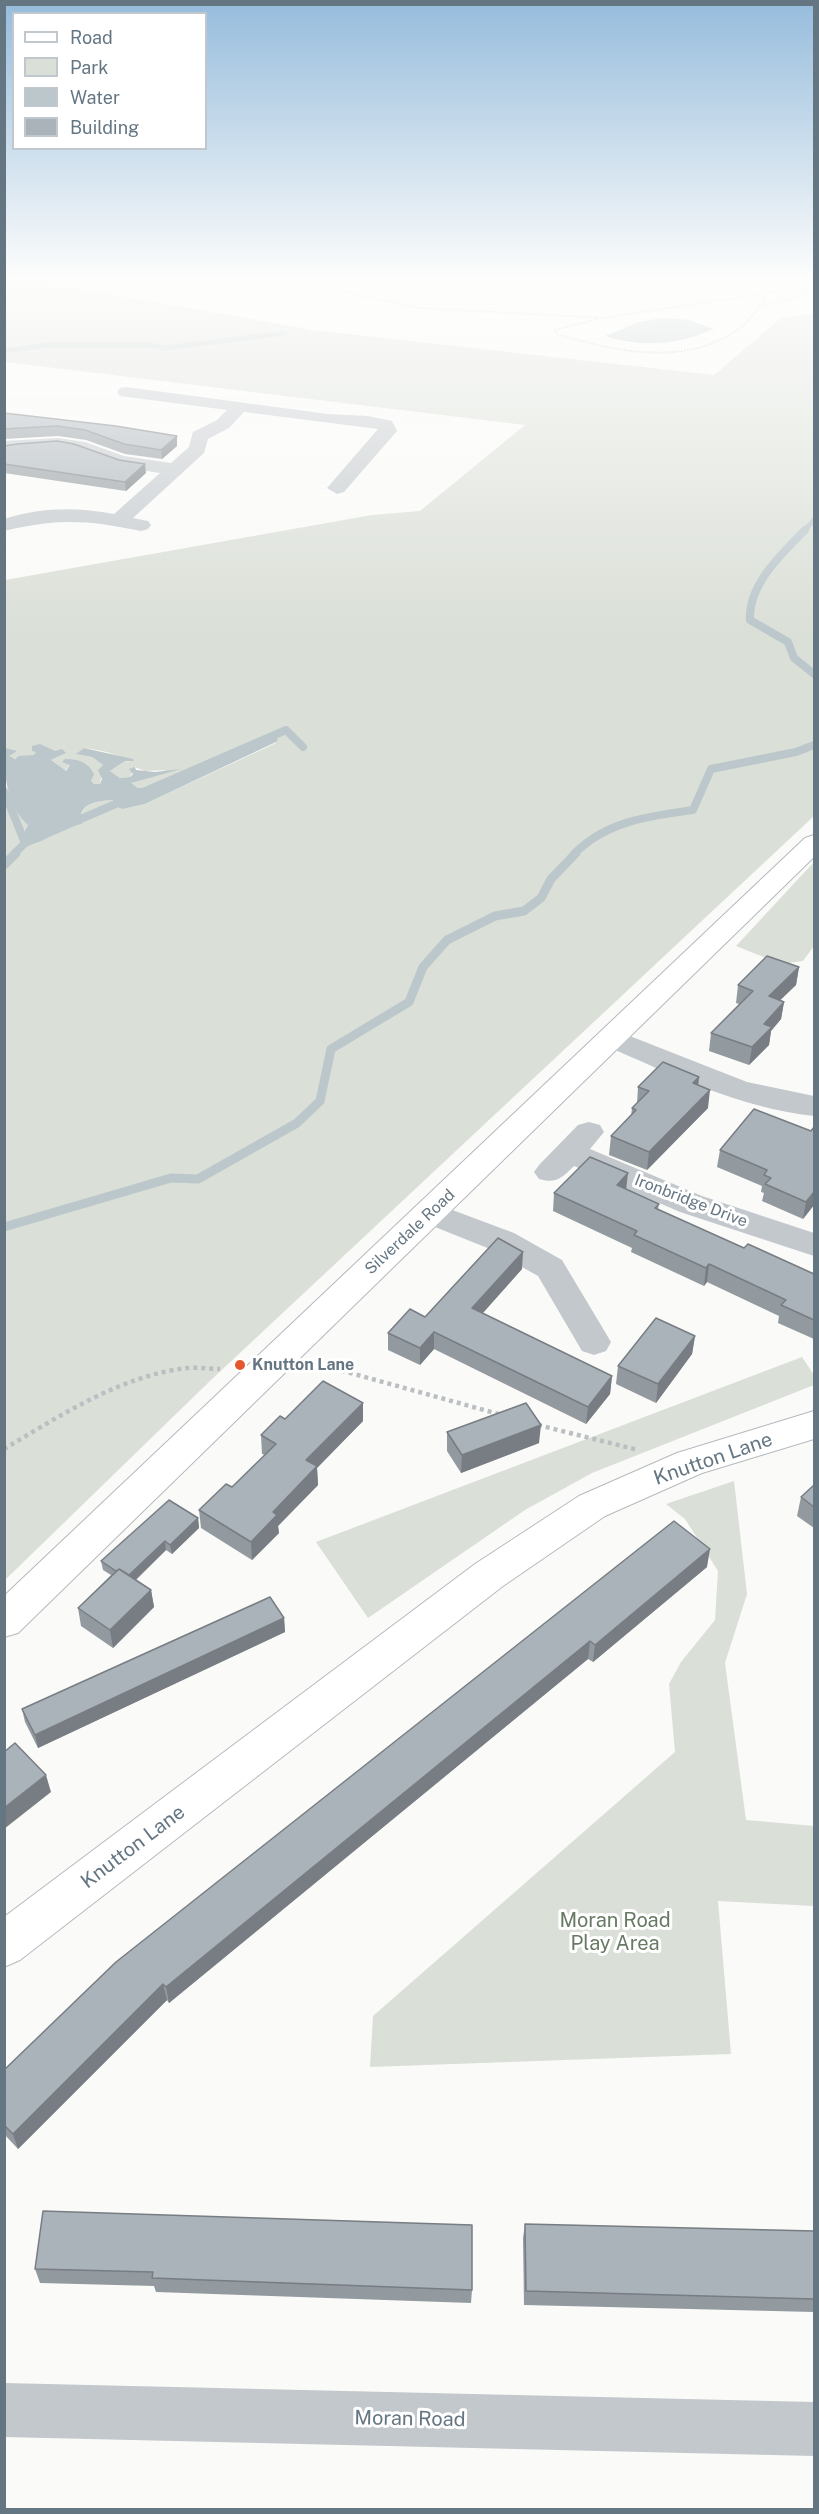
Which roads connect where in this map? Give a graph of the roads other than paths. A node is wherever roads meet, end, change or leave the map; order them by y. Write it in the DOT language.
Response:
graph roads {
  1 [pos="147,399"];
  2 [pos="238,407"];
  3 [pos="4,447"];
  4 [pos="177,470"];
  5 [pos="317,478"];
  6 [pos="119,520"];
  7 [pos="4,525"];
  8 [pos="143,525"];
  9 [pos="814,843"];
  10 [pos="612,1038"];
  11 [pos="814,1106"];
  12 [pos="570,1152"];
  13 [pos="430,1213"];
  14 [pos="814,1245"];
  15 [pos="594,1342"];
  16 [pos="814,1425"];
  17 [pos="4,1621"];
  18 [pos="4,1945"];
  19 [pos="4,2410"];
  20 [pos="814,2429"];
  1 -- 2 [label="street"];
  2 -- 4 [label="street"];
  2 -- 5 [label="street"];
  3 -- 4 [label="street"];
  4 -- 6 [label="street"];
  6 -- 7 [label="street"];
  6 -- 8 [label="street"];
  9 -- 10 [label="main road, Silverdale Road"];
  10 -- 11 [label="street"];
  10 -- 13 [label="main road, Silverdale Road"];
  12 -- 14 [label="street, Ironbridge Drive"];
  13 -- 15 [label="street"];
  13 -- 17 [label="main road, Silverdale Road"];
  16 -- 18 [label="main road, Knutton Lane"];
  19 -- 20 [label="street, Moran Road"];
}
